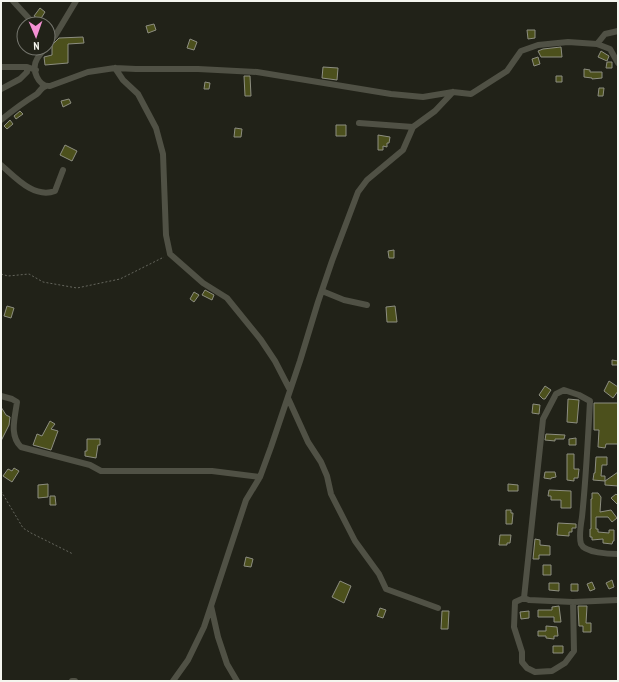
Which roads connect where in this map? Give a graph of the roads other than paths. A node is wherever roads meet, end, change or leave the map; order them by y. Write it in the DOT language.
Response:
graph roads {
  1 [pos="12,1"];
  2 [pos="76,1"];
  3 [pos="26,16"];
  4 [pos="618,31"];
  5 [pos="56,34"];
  6 [pos="597,44"];
  7 [pos="38,56"];
  8 [pos="618,63"];
  9 [pos="1,66"];
  10 [pos="27,67"];
  11 [pos="115,68"];
  12 [pos="36,70"];
  13 [pos="46,86"];
  14 [pos="1,89"];
  15 [pos="453,92"];
  16 [pos="1,120"];
  17 [pos="359,123"];
  18 [pos="413,127"];
  19 [pos="1,165"];
  20 [pos="63,170"];
  21 [pos="322,291"];
  22 [pos="367,304"];
  23 [pos="290,390"];
  24 [pos="1,396"];
  25 [pos="288,398"];
  26 [pos="260,476"];
  27 [pos="618,554"];
  28 [pos="524,598"];
  29 [pos="618,600"];
  30 [pos="573,602"];
  31 [pos="211,606"];
  32 [pos="438,608"];
  33 [pos="173,681"];
  34 [pos="237,681"];
  1 -- 3 [label="street"];
  2 -- 5 [label="street"];
  4 -- 6 [label="street"];
  6 -- 8 [label="street"];
  6 -- 15 [label="street"];
  7 -- 12 [label="street"];
  9 -- 10 [label="street"];
  10 -- 12 [label="street"];
  10 -- 14 [label="street"];
  11 -- 13 [label="street"];
  11 -- 15 [label="street"];
  11 -- 23 [label="street"];
  12 -- 13 [label="street"];
  13 -- 16 [label="street"];
  15 -- 18 [label="street"];
  17 -- 18 [label="street"];
  18 -- 21 [label="street"];
  19 -- 20 [label="street"];
  21 -- 22 [label="street"];
  21 -- 23 [label="street"];
  23 -- 25 [label="street"];
  24 -- 26 [label="street"];
  25 -- 26 [label="street"];
  25 -- 32 [label="street"];
  26 -- 31 [label="street"];
  27 -- 28 [label="street"];
  28 -- 30 [label="street"];
  28 -- 30 [label="street"];
  29 -- 30 [label="street"];
  31 -- 33 [label="street"];
  31 -- 34 [label="street"];
}
